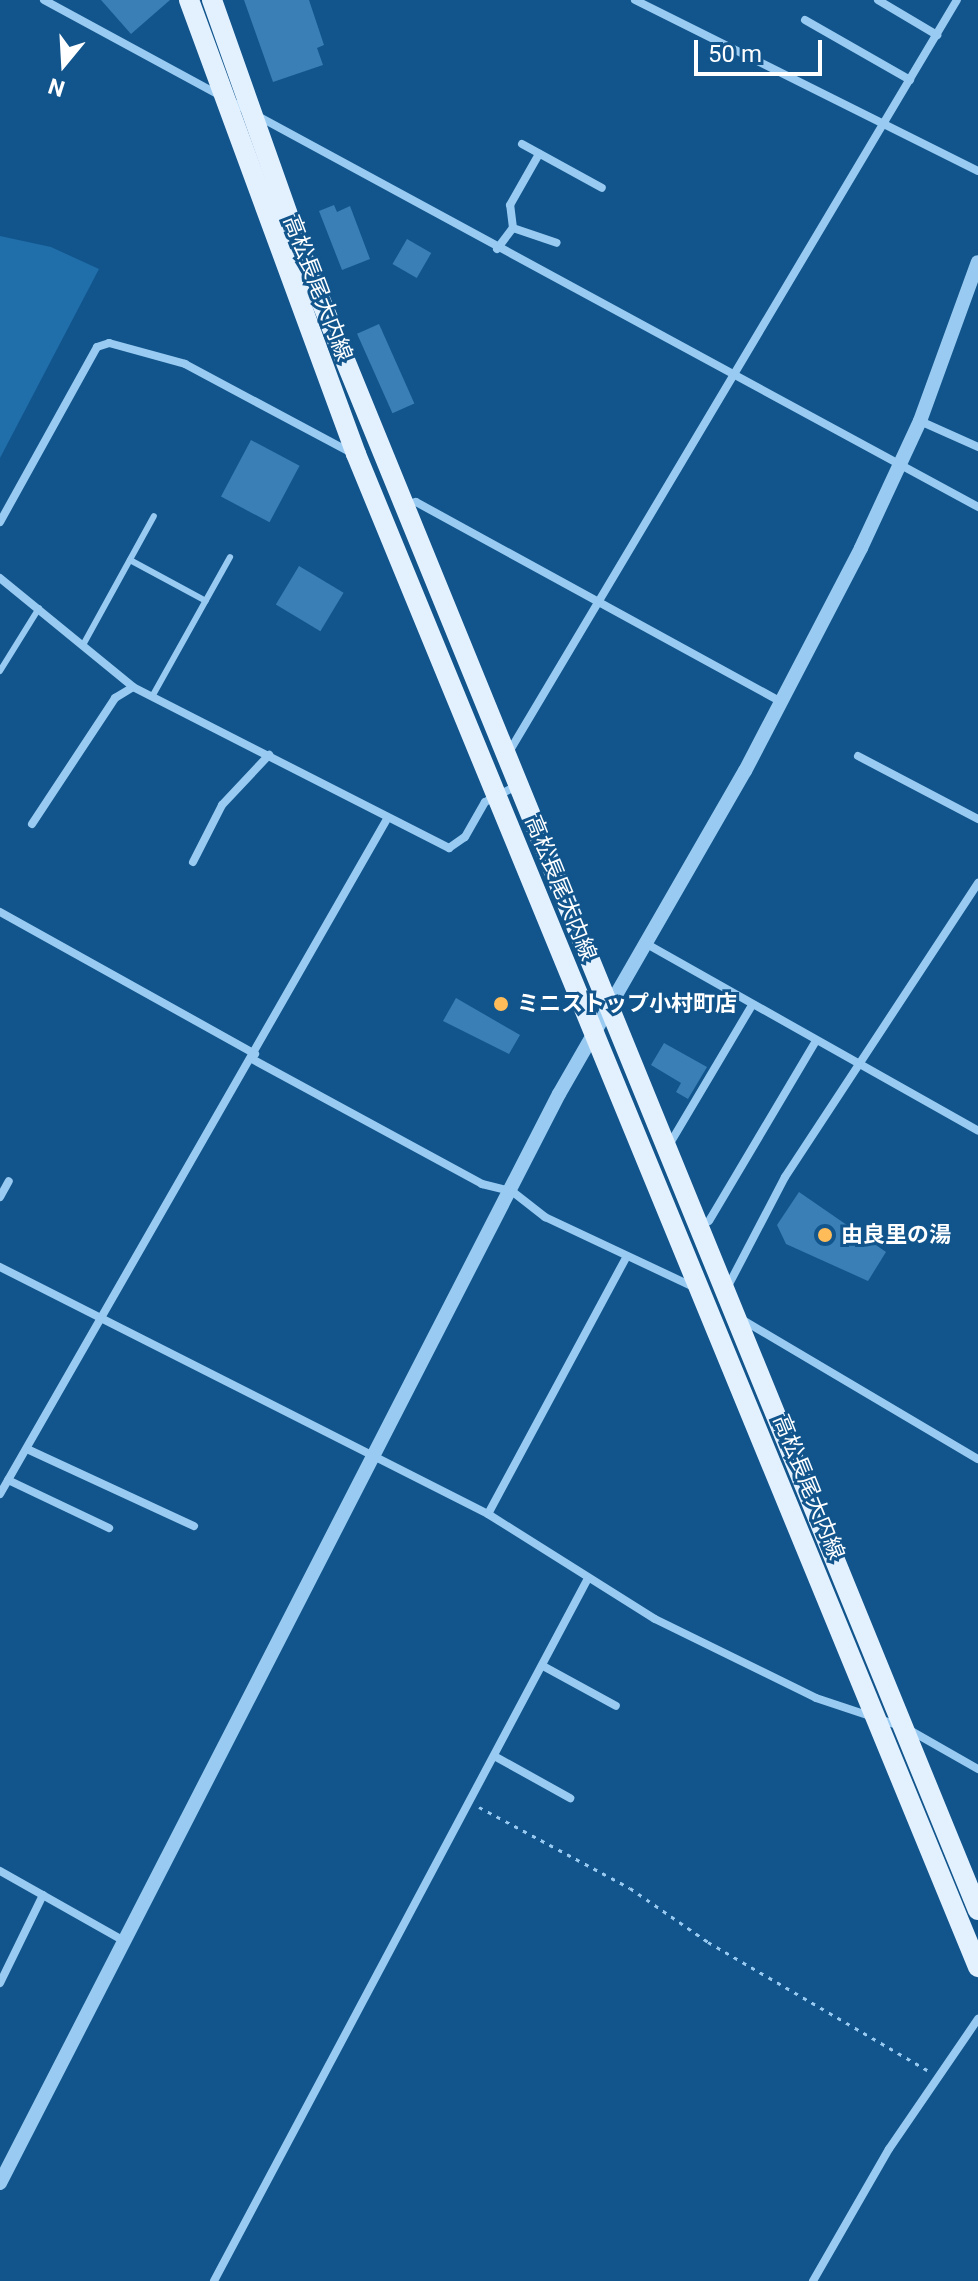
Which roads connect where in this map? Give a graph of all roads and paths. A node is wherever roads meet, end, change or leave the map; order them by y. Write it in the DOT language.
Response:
graph roads {
  1 [pos="44,0"];
  2 [pos="189,0"];
  3 [pos="212,0"];
  4 [pos="635,0"];
  5 [pos="878,0"];
  6 [pos="957,0"];
  7 [pos="805,20"];
  8 [pos="937,35"];
  9 [pos="910,80"];
  10 [pos="219,93"];
  11 [pos="246,109"];
  12 [pos="886,122"];
  13 [pos="522,144"];
  14 [pos="539,154"];
  15 [pos="978,171"];
  16 [pos="602,188"];
  17 [pos="513,228"];
  18 [pos="557,243"];
  19 [pos="497,249"];
  20 [pos="978,262"];
  21 [pos="739,378"];
  22 [pos="920,421"];
  23 [pos="978,447"];
  24 [pos="356,454"];
  25 [pos="899,470"];
  26 [pos="404,504"];
  27 [pos="978,507"];
  28 [pos="154,516"];
  29 [pos="0,522"];
  30 [pos="230,557"];
  31 [pos="130,560"];
  32 [pos="0,578"];
  33 [pos="206,601"];
  34 [pos="599,605"];
  35 [pos="39,608"];
  36 [pos="83,645"];
  37 [pos="0,671"];
  38 [pos="133,687"];
  39 [pos="153,695"];
  40 [pos="781,702"];
  41 [pos="269,755"];
  42 [pos="507,756"];
  43 [pos="858,756"];
  44 [pos="518,785"];
  45 [pos="498,795"];
  46 [pos="387,819"];
  47 [pos="978,819"];
  48 [pos="32,824"];
  49 [pos="193,862"];
  50 [pos="978,883"];
  51 [pos="0,912"];
  52 [pos="641,940"];
  53 [pos="608,1003"];
  54 [pos="752,1005"];
  55 [pos="594,1030"];
  56 [pos="816,1041"];
  57 [pos="253,1056"];
  58 [pos="859,1066"];
  59 [pos="978,1131"];
  60 [pos="666,1151"];
  61 [pos="9,1181"];
  62 [pos="513,1192"];
  63 [pos="0,1197"];
  64 [pos="709,1221"];
  65 [pos="626,1258"];
  66 [pos="0,1267"];
  67 [pos="701,1290"];
  68 [pos="725,1292"];
  69 [pos="736,1316"];
  70 [pos="100,1322"];
  71 [pos="27,1449"];
  72 [pos="379,1457"];
  73 [pos="978,1459"];
  74 [pos="8,1480"];
  75 [pos="0,1494"];
  76 [pos="488,1514"];
  77 [pos="194,1526"];
  78 [pos="109,1528"];
  79 [pos="587,1580"];
  80 [pos="543,1666"];
  81 [pos="616,1706"];
  82 [pos="878,1718"];
  83 [pos="906,1728"];
  84 [pos="496,1757"];
  85 [pos="978,1769"];
  86 [pos="570,1798"];
  87 [pos="472,1803"];
  88 [pos="0,1871"];
  89 [pos="43,1895"];
  90 [pos="978,1910"];
  91 [pos="127,1942"];
  92 [pos="978,1967"];
  93 [pos="0,1983"];
  94 [pos="978,2019"];
  95 [pos="941,2078"];
  96 [pos="0,2182"];
  97 [pos="214,2281"];
  98 [pos="813,2281"];
  1 -- 10 [label="street"];
  2 -- 10 [label="main road, 高松長尾大内線"];
  3 -- 11 [label="main road, 高松長尾大内線"];
  4 -- 12 [label="street"];
  5 -- 8 [label="street"];
  6 -- 8 [label="street"];
  7 -- 9 [label="street"];
  8 -- 9 [label="street"];
  9 -- 12 [label="street"];
  10 -- 11 [label="street"];
  10 -- 24 [label="main road, 高松長尾大内線"];
  11 -- 19 [label="street"];
  11 -- 26 [label="main road, 高松長尾大内線"];
  12 -- 15 [label="street"];
  12 -- 21 [label="street"];
  13 -- 14 [label="street"];
  14 -- 16 [label="street"];
  14 -- 17 [label="street"];
  17 -- 18 [label="street"];
  17 -- 19 [label="street"];
  19 -- 21 [label="street"];
  20 -- 22 [label="street"];
  21 -- 25 [label="street"];
  21 -- 34 [label="street"];
  22 -- 23 [label="street"];
  22 -- 25 [label="street"];
  24 -- 29 [label="street"];
  24 -- 45 [label="main road, 高松長尾大内線"];
  25 -- 27 [label="street"];
  25 -- 40 [label="street"];
  26 -- 34 [label="street"];
  26 -- 42 [label="main road, 高松長尾大内線"];
  28 -- 31 [label="lane"];
  30 -- 33 [label="lane"];
  31 -- 33 [label="lane"];
  31 -- 36 [label="lane"];
  32 -- 35 [label="street"];
  33 -- 39 [label="lane"];
  34 -- 40 [label="street"];
  34 -- 42 [label="street"];
  35 -- 36 [label="street"];
  35 -- 37 [label="lane"];
  36 -- 38 [label="street"];
  38 -- 39 [label="street"];
  38 -- 48 [label="street"];
  39 -- 41 [label="street"];
  40 -- 52 [label="street"];
  41 -- 46 [label="street"];
  41 -- 49 [label="street"];
  42 -- 44 [label="main road, 高松長尾大内線"];
  43 -- 47 [label="street"];
  44 -- 45 [label="street"];
  44 -- 53 [label="main road, 高松長尾大内線"];
  45 -- 46 [label="street"];
  45 -- 55 [label="main road, 高松長尾大内線"];
  46 -- 57 [label="street"];
  50 -- 58 [label="street"];
  51 -- 57 [label="street"];
  52 -- 53 [label="street"];
  52 -- 54 [label="street"];
  53 -- 55 [label="street"];
  53 -- 60 [label="main road, 高松長尾大内線"];
  54 -- 56 [label="street"];
  54 -- 60 [label="street"];
  55 -- 62 [label="street"];
  55 -- 67 [label="main road, 高松長尾大内線"];
  56 -- 58 [label="street"];
  56 -- 64 [label="street"];
  57 -- 62 [label="street"];
  57 -- 70 [label="street"];
  58 -- 59 [label="street"];
  58 -- 68 [label="street"];
  60 -- 68 [label="main road, 高松長尾大内線"];
  61 -- 63 [label="street"];
  62 -- 65 [label="street"];
  62 -- 72 [label="street"];
  65 -- 67 [label="street"];
  65 -- 76 [label="street"];
  66 -- 70 [label="street"];
  67 -- 82 [label="main road, 高松長尾大内線"];
  68 -- 69 [label="main road, 高松長尾大内線"];
  69 -- 73 [label="street"];
  69 -- 83 [label="main road, 高松長尾大内線"];
  70 -- 71 [label="street"];
  70 -- 72 [label="street"];
  71 -- 74 [label="street"];
  71 -- 77 [label="street"];
  72 -- 76 [label="street"];
  72 -- 91 [label="street"];
  74 -- 75 [label="street"];
  74 -- 78 [label="street"];
  76 -- 79 [label="street"];
  79 -- 80 [label="street"];
  79 -- 82 [label="street"];
  80 -- 81 [label="street"];
  80 -- 84 [label="street"];
  82 -- 83 [label="street"];
  82 -- 92 [label="main road, 高松長尾大内線"];
  83 -- 85 [label="street"];
  83 -- 90 [label="main road, 高松長尾大内線"];
  84 -- 86 [label="street"];
  84 -- 87 [label="street"];
  87 -- 95 [label="path"];
  87 -- 97 [label="street"];
  88 -- 89 [label="street"];
  89 -- 91 [label="street"];
  89 -- 93 [label="street"];
  91 -- 96 [label="street"];
  94 -- 95 [label="street"];
  95 -- 98 [label="street"];
}
